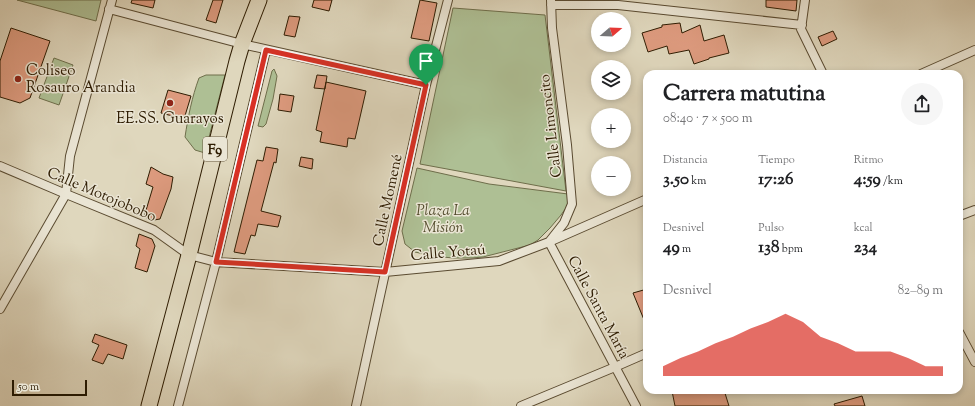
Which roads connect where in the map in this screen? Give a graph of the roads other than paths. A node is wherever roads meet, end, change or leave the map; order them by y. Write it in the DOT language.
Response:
graph roads {
  1 [pos="112,0"];
  2 [pos="259,0"];
  3 [pos="448,0"];
  4 [pos="805,0"];
  5 [pos="551,2"];
  6 [pos="619,3"];
  7 [pos="109,9"];
  8 [pos="802,25"];
  9 [pos="242,44"];
  10 [pos="266,50"];
  11 [pos="975,50"];
  12 [pos="821,70"];
  13 [pos="930,70"];
  14 [pos="426,85"];
  15 [pos="0,166"];
  16 [pos="66,194"];
  17 [pos="643,200"];
  18 [pos="975,210"];
  19 [pos="963,214"];
  20 [pos="549,242"];
  21 [pos="188,255"];
  22 [pos="216,262"];
  23 [pos="385,272"];
  24 [pos="0,310"];
  25 [pos="963,340"];
  26 [pos="643,355"];
  27 [pos="975,362"];
  28 [pos="615,367"];
  29 [pos="149,406"];
  30 [pos="178,406"];
  31 [pos="356,406"];
  32 [pos="520,406"];
  33 [pos="636,406"];
  1 -- 7 [label="street"];
  2 -- 9 [label="highway, F9"];
  3 -- 14 [label="street, Calle Momené"];
  4 -- 8 [label="street"];
  5 -- 6 [label="street"];
  5 -- 20 [label="street, Calle Limoncito"];
  6 -- 8 [label="street"];
  7 -- 9 [label="street"];
  7 -- 16 [label="street"];
  8 -- 12 [label="street"];
  9 -- 10 [label="street"];
  9 -- 21 [label="highway, F9"];
  10 -- 14 [label="street"];
  10 -- 22 [label="street"];
  11 -- 13 [label="street"];
  14 -- 23 [label="street, Calle Momené"];
  15 -- 16 [label="street, Calle Motojobobo"];
  16 -- 21 [label="street, Calle Motojobobo"];
  16 -- 24 [label="street"];
  17 -- 20 [label="street, Calle Yotaú"];
  18 -- 19 [label="street"];
  20 -- 23 [label="street, Calle Yotaú"];
  20 -- 28 [label="street, Calle Santa María"];
  21 -- 22 [label="street, Calle Yotaú"];
  21 -- 29 [label="highway, F9"];
  22 -- 23 [label="street, Calle Yotaú"];
  22 -- 30 [label="street"];
  23 -- 31 [label="street, Calle Momené"];
  25 -- 27 [label="street"];
  26 -- 28 [label="street"];
  28 -- 32 [label="street"];
  28 -- 33 [label="street, Calle Santa María"];
}
